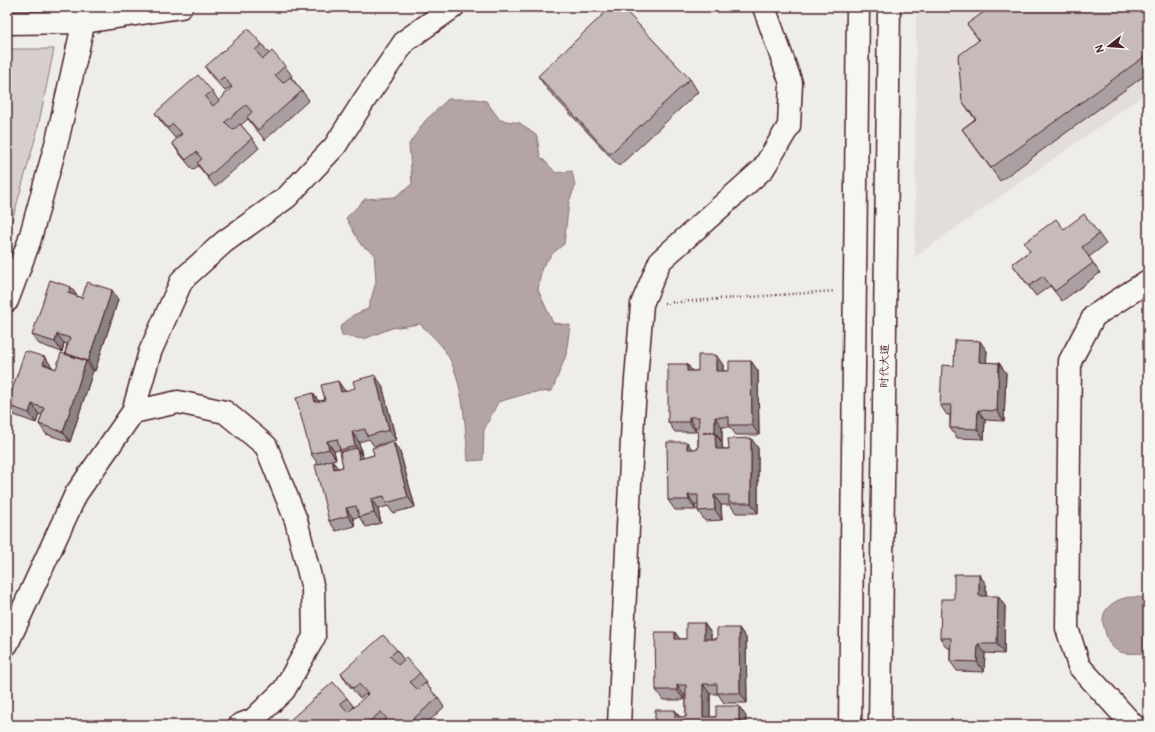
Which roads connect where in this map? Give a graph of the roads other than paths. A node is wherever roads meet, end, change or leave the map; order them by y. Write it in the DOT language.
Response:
graph roads {
  1 [pos="180,7"];
  2 [pos="453,7"];
  3 [pos="764,7"];
  4 [pos="858,7"];
  5 [pos="889,7"];
  6 [pos="86,14"];
  7 [pos="7,23"];
  8 [pos="1148,281"];
  9 [pos="7,301"];
  10 [pos="132,412"];
  11 [pos="7,644"];
  12 [pos="240,725"];
  13 [pos="620,725"];
  14 [pos="850,725"];
  15 [pos="880,725"];
  16 [pos="1133,725"];
  1 -- 6 [label="main road"];
  2 -- 10 [label="main road"];
  3 -- 13 [label="main road"];
  4 -- 14 [label="main road"];
  5 -- 15 [label="main road, 时代大道"];
  6 -- 7 [label="main road"];
  6 -- 9 [label="main road"];
  8 -- 16 [label="main road"];
  10 -- 11 [label="main road"];
  10 -- 12 [label="main road"];
}
